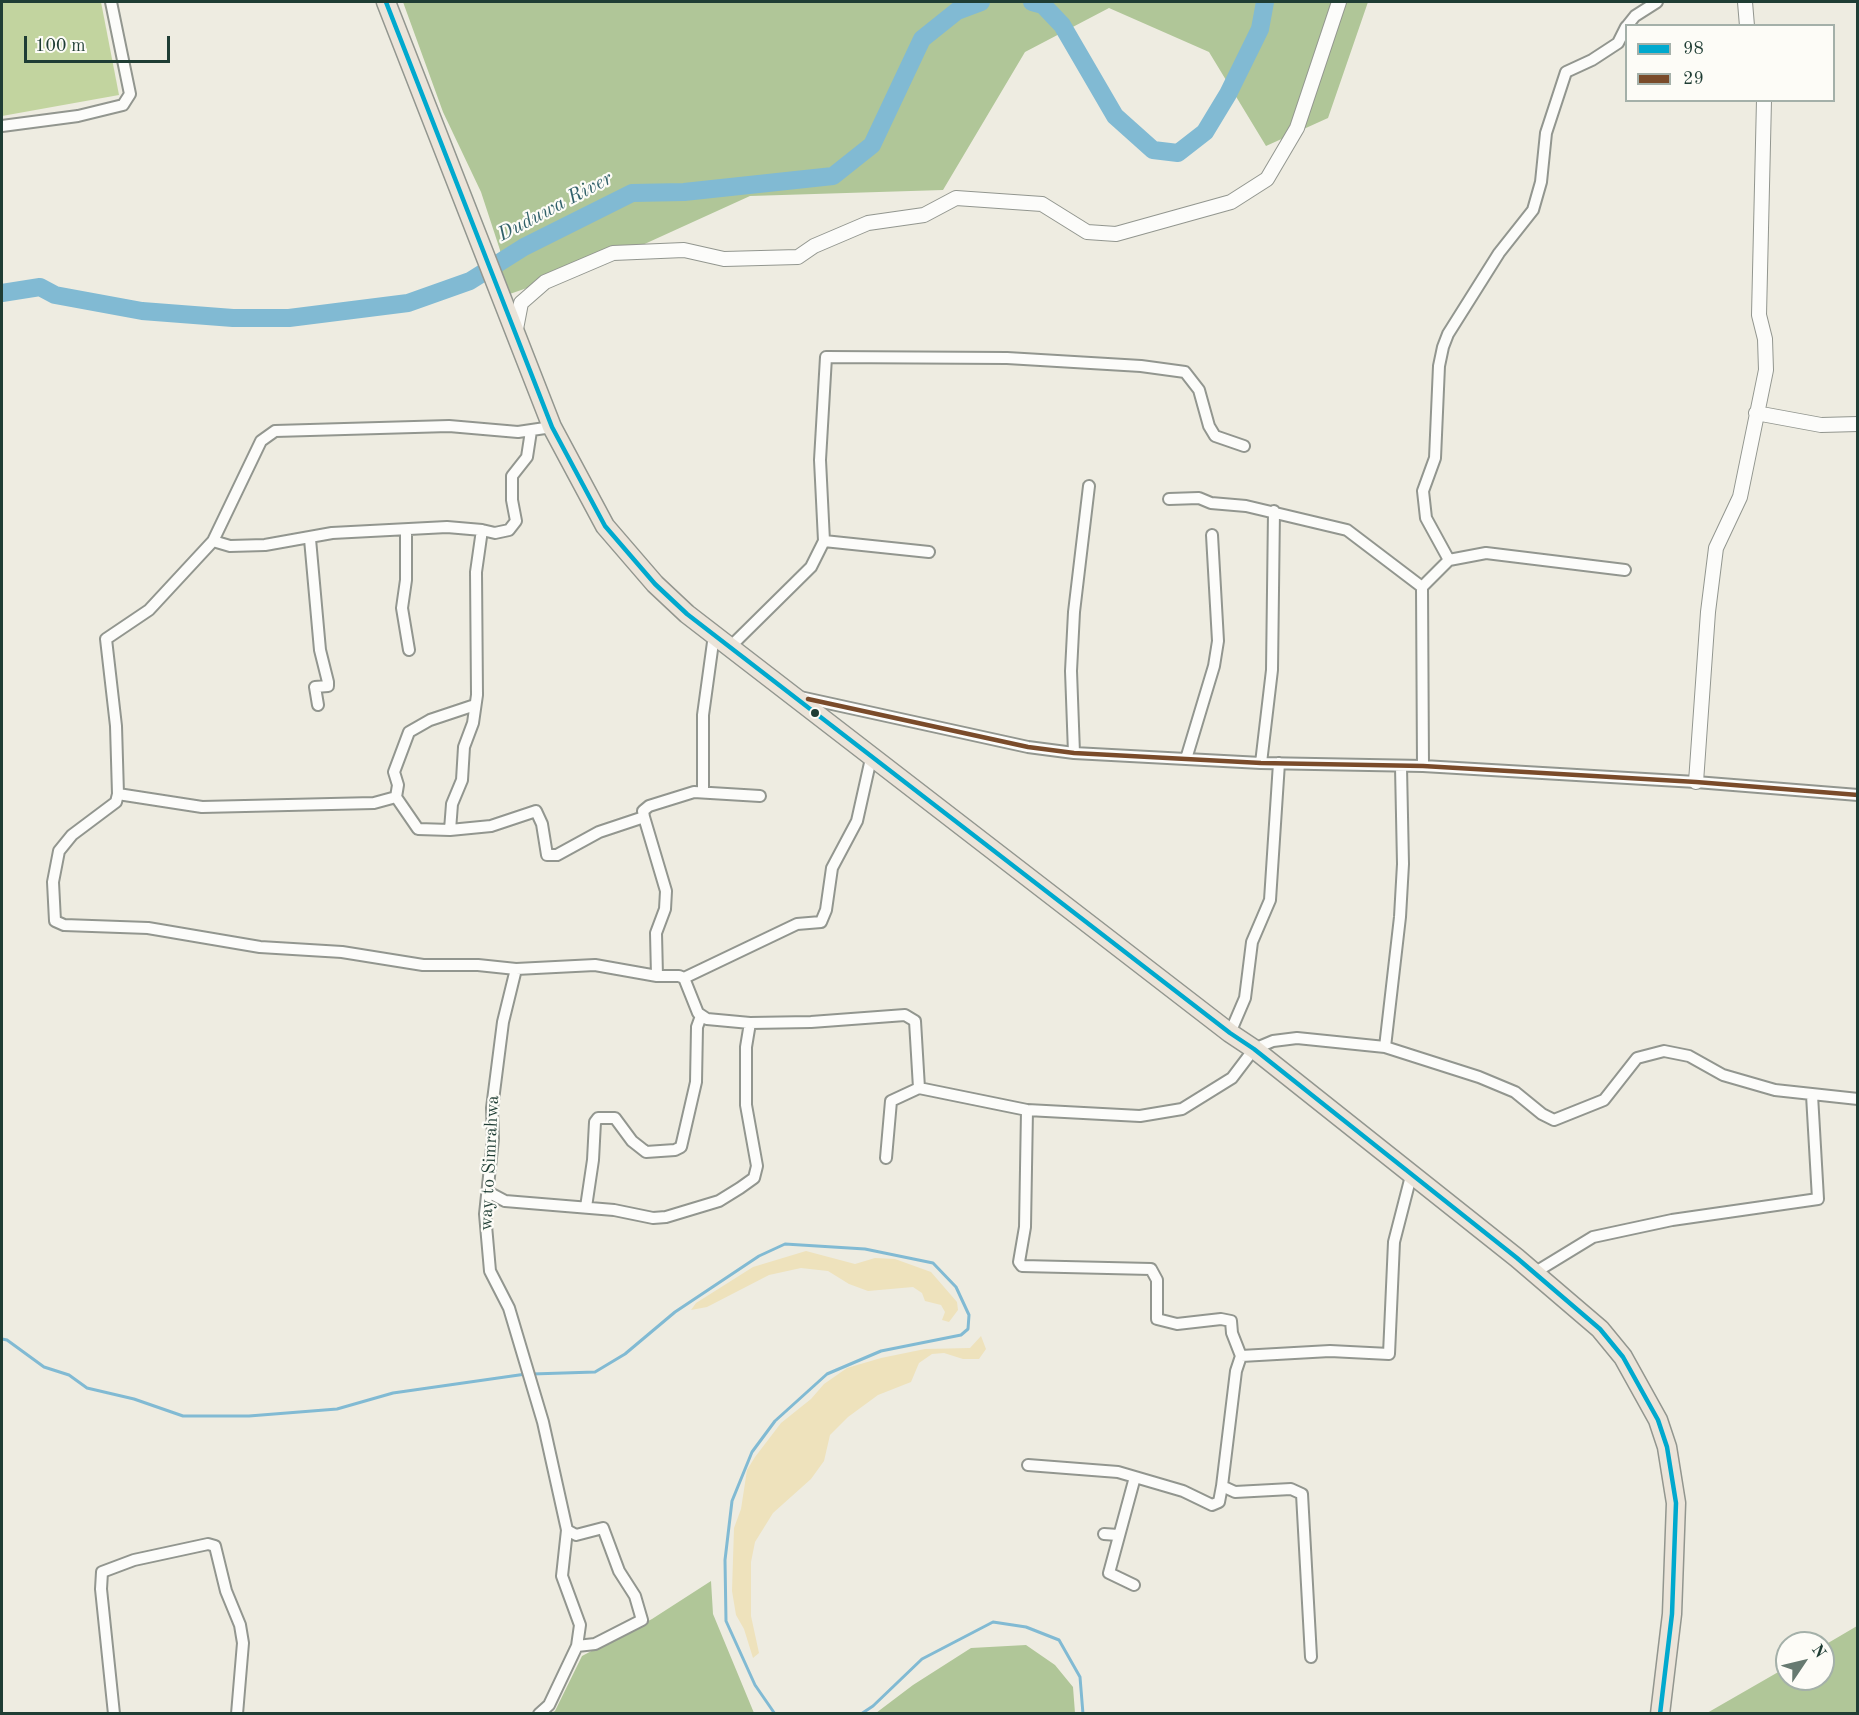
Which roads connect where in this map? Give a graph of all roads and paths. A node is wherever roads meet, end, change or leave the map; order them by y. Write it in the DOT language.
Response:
graph roads {
  1 [pos="111,2"];
  2 [pos="386,2"];
  3 [pos="1339,2"];
  4 [pos="1657,2"];
  5 [pos="1745,2"];
  6 [pos="1629,24"];
  7 [pos="1747,24"];
  8 [pos="1625,30"];
  9 [pos="1764,102"];
  10 [pos="2,126"];
  11 [pos="516,329"];
  12 [pos="1755,413"];
  13 [pos="1857,424"];
  14 [pos="552,427"];
  15 [pos="531,431"];
  16 [pos="1244,446"];
  17 [pos="1089,486"];
  18 [pos="1169,499"];
  19 [pos="1274,511"];
  20 [pos="406,530"];
  21 [pos="482,530"];
  22 [pos="1212,535"];
  23 [pos="310,539"];
  24 [pos="213,541"];
  25 [pos="824,541"];
  26 [pos="930,552"];
  27 [pos="1449,560"];
  28 [pos="1625,570"];
  29 [pos="1422,587"];
  30 [pos="714,635"];
  31 [pos="730,647"];
  32 [pos="410,650"];
  33 [pos="795,696"];
  34 [pos="318,705"];
  35 [pos="475,705"];
  36 [pos="1074,753"];
  37 [pos="872,754"];
  38 [pos="1186,759"];
  39 [pos="1262,763"];
  40 [pos="1279,763"];
  41 [pos="1423,766"];
  42 [pos="1401,767"];
  43 [pos="1696,782"];
  44 [pos="703,792"];
  45 [pos="118,794"];
  46 [pos="1857,795"];
  47 [pos="760,796"];
  48 [pos="396,797"];
  49 [pos="644,817"];
  50 [pos="450,830"];
  51 [pos="516,969"];
  52 [pos="657,976"];
  53 [pos="684,978"];
  54 [pos="701,1016"];
  55 [pos="750,1023"];
  56 [pos="1230,1034"];
  57 [pos="1385,1047"];
  58 [pos="1254,1049"];
  59 [pos="919,1088"];
  60 [pos="1812,1095"];
  61 [pos="1857,1099"];
  62 [pos="1027,1110"];
  63 [pos="886,1158"];
  64 [pos="1411,1176"];
  65 [pos="488,1192"];
  66 [pos="586,1207"];
  67 [pos="1534,1273"];
  68 [pos="1241,1356"];
  69 [pos="1028,1466"];
  70 [pos="1135,1477"];
  71 [pos="1222,1486"];
  72 [pos="567,1530"];
  73 [pos="1104,1534"];
  74 [pos="1118,1535"];
  75 [pos="1134,1585"];
  76 [pos="577,1646"];
  77 [pos="1311,1657"];
  78 [pos="114,1713"];
  79 [pos="237,1713"];
  80 [pos="539,1713"];
  81 [pos="1660,1713"];
  1 -- 10 [label="street"];
  2 -- 11 [label="highway"];
  3 -- 11 [label="street"];
  4 -- 6 [label="street"];
  5 -- 7 [label="street"];
  8 -- 27 [label="street"];
  9 -- 12 [label="street"];
  11 -- 14 [label="highway"];
  12 -- 13 [label="street"];
  12 -- 43 [label="street"];
  14 -- 15 [label="street"];
  14 -- 30 [label="highway"];
  15 -- 21 [label="street"];
  15 -- 24 [label="street"];
  16 -- 25 [label="street"];
  17 -- 36 [label="street"];
  18 -- 19 [label="street"];
  19 -- 29 [label="street"];
  19 -- 39 [label="street"];
  20 -- 21 [label="street"];
  20 -- 23 [label="street"];
  20 -- 32 [label="street"];
  21 -- 35 [label="street"];
  22 -- 38 [label="street"];
  23 -- 24 [label="street"];
  23 -- 34 [label="street"];
  24 -- 45 [label="street"];
  25 -- 26 [label="street"];
  25 -- 31 [label="street"];
  27 -- 28 [label="street"];
  27 -- 29 [label="street"];
  29 -- 41 [label="street"];
  30 -- 31 [label="highway"];
  30 -- 44 [label="street"];
  31 -- 33 [label="highway"];
  33 -- 36 [label="street"];
  33 -- 37 [label="highway"];
  35 -- 48 [label="street"];
  35 -- 50 [label="street"];
  36 -- 38 [label="street"];
  37 -- 53 [label="street"];
  37 -- 56 [label="highway"];
  38 -- 39 [label="street"];
  39 -- 40 [label="street"];
  40 -- 42 [label="street"];
  40 -- 56 [label="street"];
  41 -- 42 [label="street"];
  41 -- 43 [label="street"];
  42 -- 57 [label="street"];
  43 -- 46 [label="street"];
  44 -- 47 [label="street"];
  44 -- 49 [label="street"];
  45 -- 48 [label="street"];
  45 -- 51 [label="street"];
  48 -- 50 [label="street"];
  49 -- 50 [label="street"];
  49 -- 52 [label="street"];
  51 -- 52 [label="street"];
  51 -- 65 [label="street, way to Simrahwa"];
  52 -- 53 [label="street"];
  53 -- 54 [label="street"];
  54 -- 55 [label="street"];
  54 -- 66 [label="street"];
  55 -- 59 [label="street"];
  55 -- 66 [label="street"];
  56 -- 58 [label="highway"];
  57 -- 58 [label="street"];
  57 -- 60 [label="street"];
  58 -- 62 [label="street"];
  58 -- 64 [label="highway"];
  59 -- 62 [label="street"];
  59 -- 63 [label="street"];
  60 -- 61 [label="street"];
  60 -- 67 [label="street"];
  62 -- 68 [label="street"];
  64 -- 67 [label="highway"];
  64 -- 68 [label="street"];
  65 -- 66 [label="street"];
  65 -- 72 [label="street, way to Simrahwa"];
  67 -- 81 [label="highway"];
  68 -- 71 [label="street"];
  69 -- 70 [label="street"];
  70 -- 71 [label="street"];
  70 -- 74 [label="street"];
  71 -- 77 [label="street"];
  72 -- 76 [label="street, way to Simrahwa"];
  72 -- 76 [label="street"];
  73 -- 74 [label="street"];
  74 -- 75 [label="street"];
  76 -- 80 [label="street"];
  78 -- 79 [label="street"];
}
